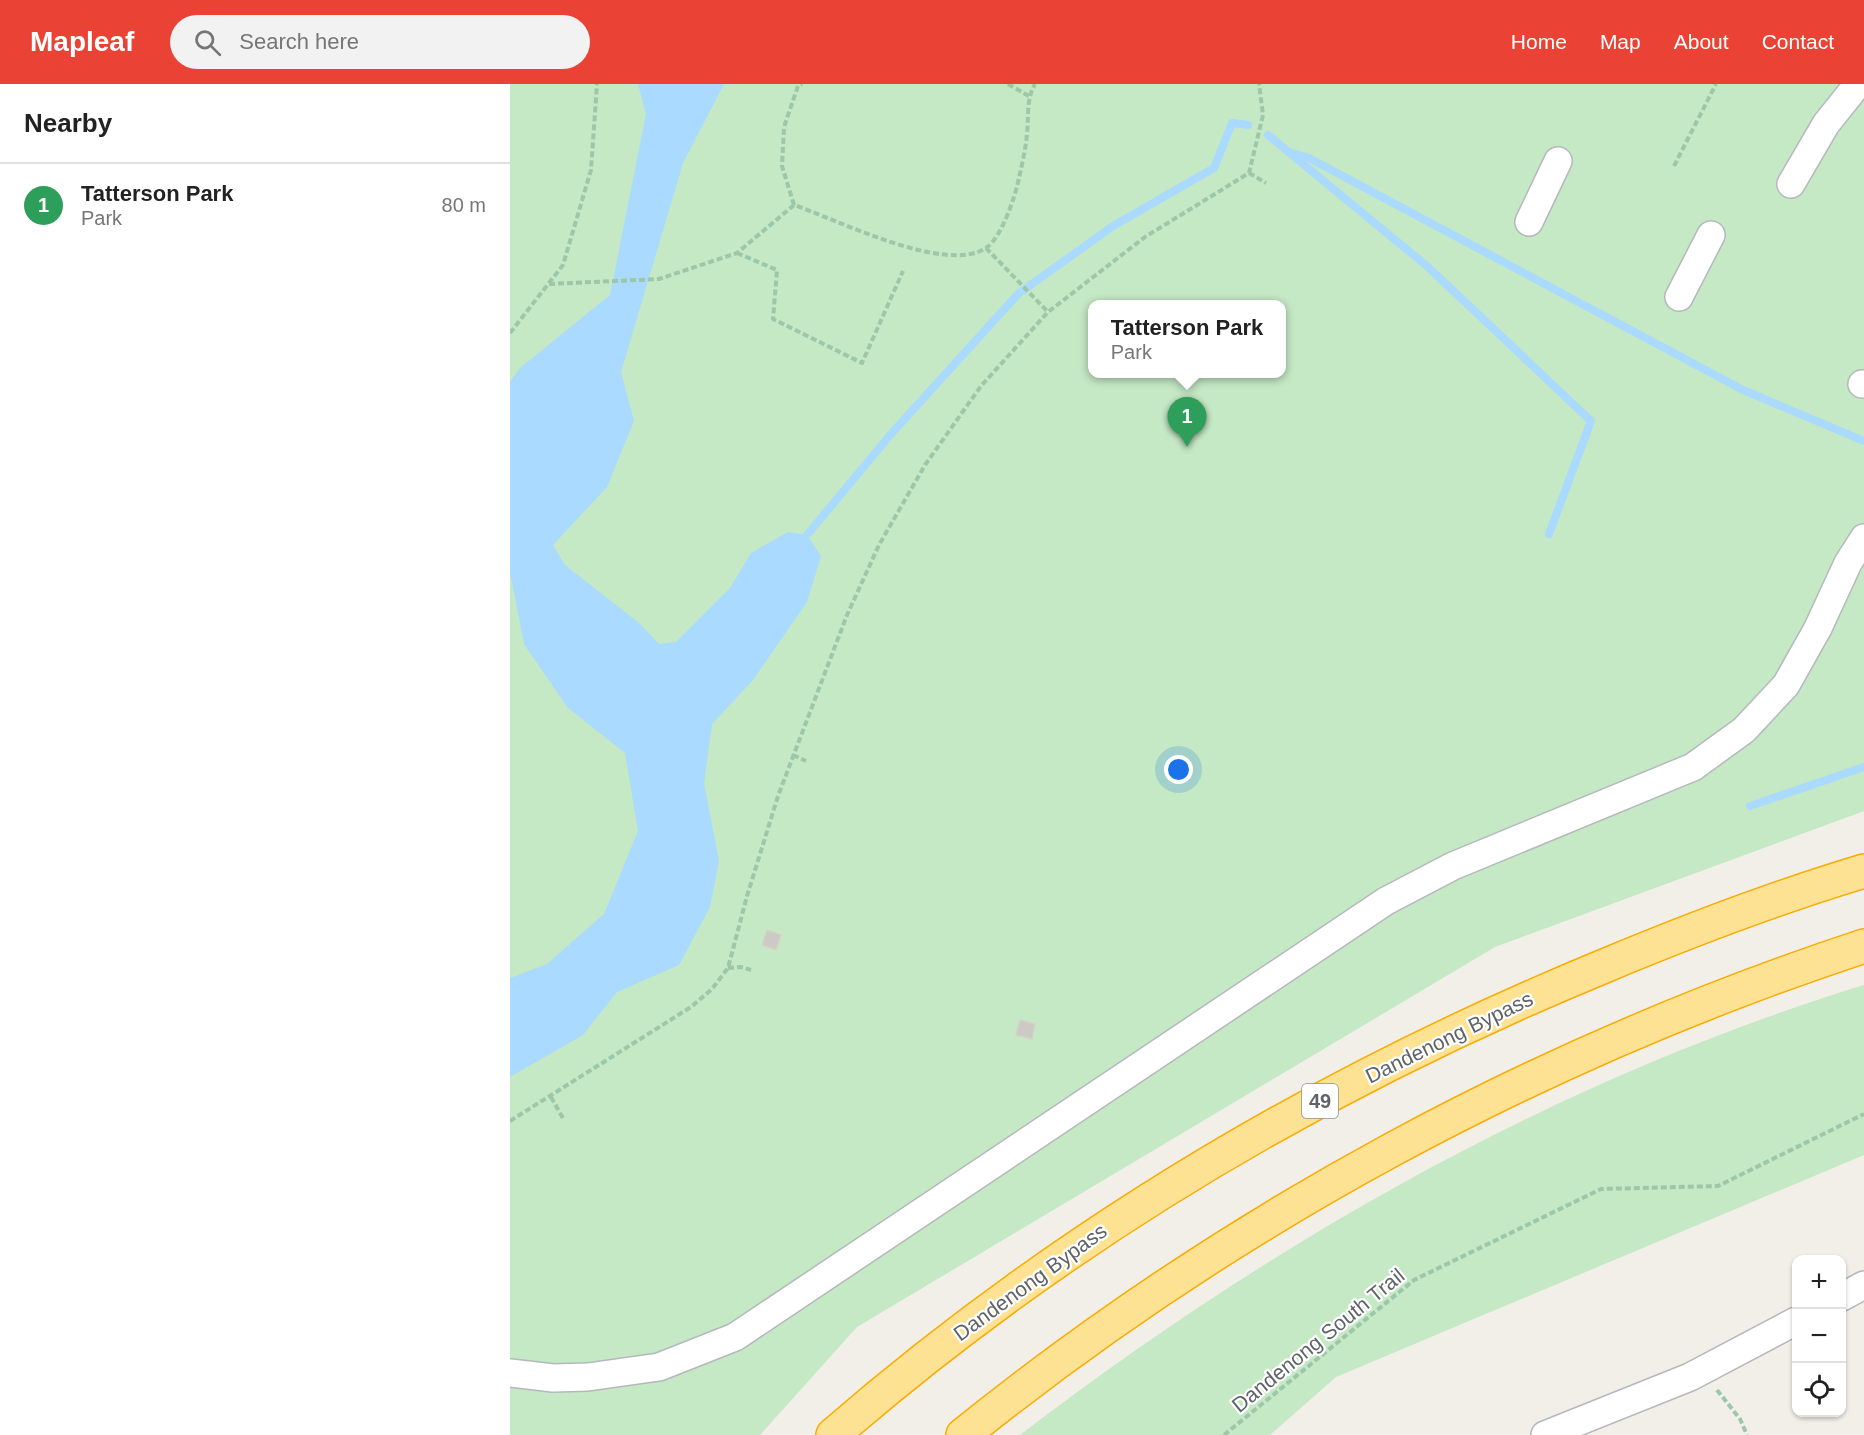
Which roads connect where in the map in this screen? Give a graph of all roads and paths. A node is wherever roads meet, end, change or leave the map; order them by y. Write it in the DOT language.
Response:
graph roads {
  1 [pos="597,84"];
  2 [pos="802,84"];
  3 [pos="1008,84"];
  4 [pos="1035,84"];
  5 [pos="1259,84"];
  6 [pos="1716,84"];
  7 [pos="1858,84"];
  8 [pos="1029,96"];
  9 [pos="1558,161"];
  10 [pos="1674,166"];
  11 [pos="1249,173"];
  12 [pos="1266,183"];
  13 [pos="1791,184"];
  14 [pos="794,205"];
  15 [pos="1529,222"];
  16 [pos="1711,235"];
  17 [pos="986,248"];
  18 [pos="737,253"];
  19 [pos="903,271"];
  20 [pos="549,284"];
  21 [pos="1679,297"];
  22 [pos="1048,312"];
  23 [pos="510,333"];
  24 [pos="1864,538"];
  25 [pos="794,755"];
  26 [pos="806,761"];
  27 [pos="1864,871"];
  28 [pos="1864,946"];
  29 [pos="728,968"];
  30 [pos="751,970"];
  31 [pos="551,1097"];
  32 [pos="1864,1114"];
  33 [pos="564,1120"];
  34 [pos="510,1121"];
  35 [pos="1864,1285"];
  36 [pos="1846,1295"];
  37 [pos="1792,1324"];
  38 [pos="1702,1370"];
  39 [pos="510,1373"];
  40 [pos="833,1435"];
  41 [pos="963,1435"];
  42 [pos="1224,1435"];
  43 [pos="1545,1435"];
  44 [pos="1747,1435"];
  1 -- 20 [label="path"];
  2 -- 14 [label="path"];
  3 -- 8 [label="path"];
  4 -- 8 [label="path"];
  5 -- 11 [label="path"];
  6 -- 10 [label="path"];
  7 -- 13 [label="street"];
  8 -- 17 [label="path"];
  9 -- 15 [label="street"];
  11 -- 12 [label="path"];
  11 -- 22 [label="path"];
  14 -- 17 [label="path"];
  14 -- 18 [label="path"];
  16 -- 21 [label="street"];
  17 -- 22 [label="path"];
  18 -- 19 [label="path"];
  18 -- 20 [label="path"];
  20 -- 23 [label="path"];
  22 -- 25 [label="path"];
  24 -- 39 [label="street"];
  25 -- 26 [label="path"];
  25 -- 29 [label="path"];
  27 -- 40 [label="highway, Dandenong Bypass / 49"];
  28 -- 41 [label="highway"];
  29 -- 30 [label="path"];
  29 -- 31 [label="path"];
  31 -- 33 [label="path"];
  31 -- 34 [label="path"];
  32 -- 42 [label="path, Dandenong South Trail"];
  35 -- 36 [label="street"];
  37 -- 38 [label="street"];
  38 -- 43 [label="street"];
  38 -- 44 [label="path"];
}
